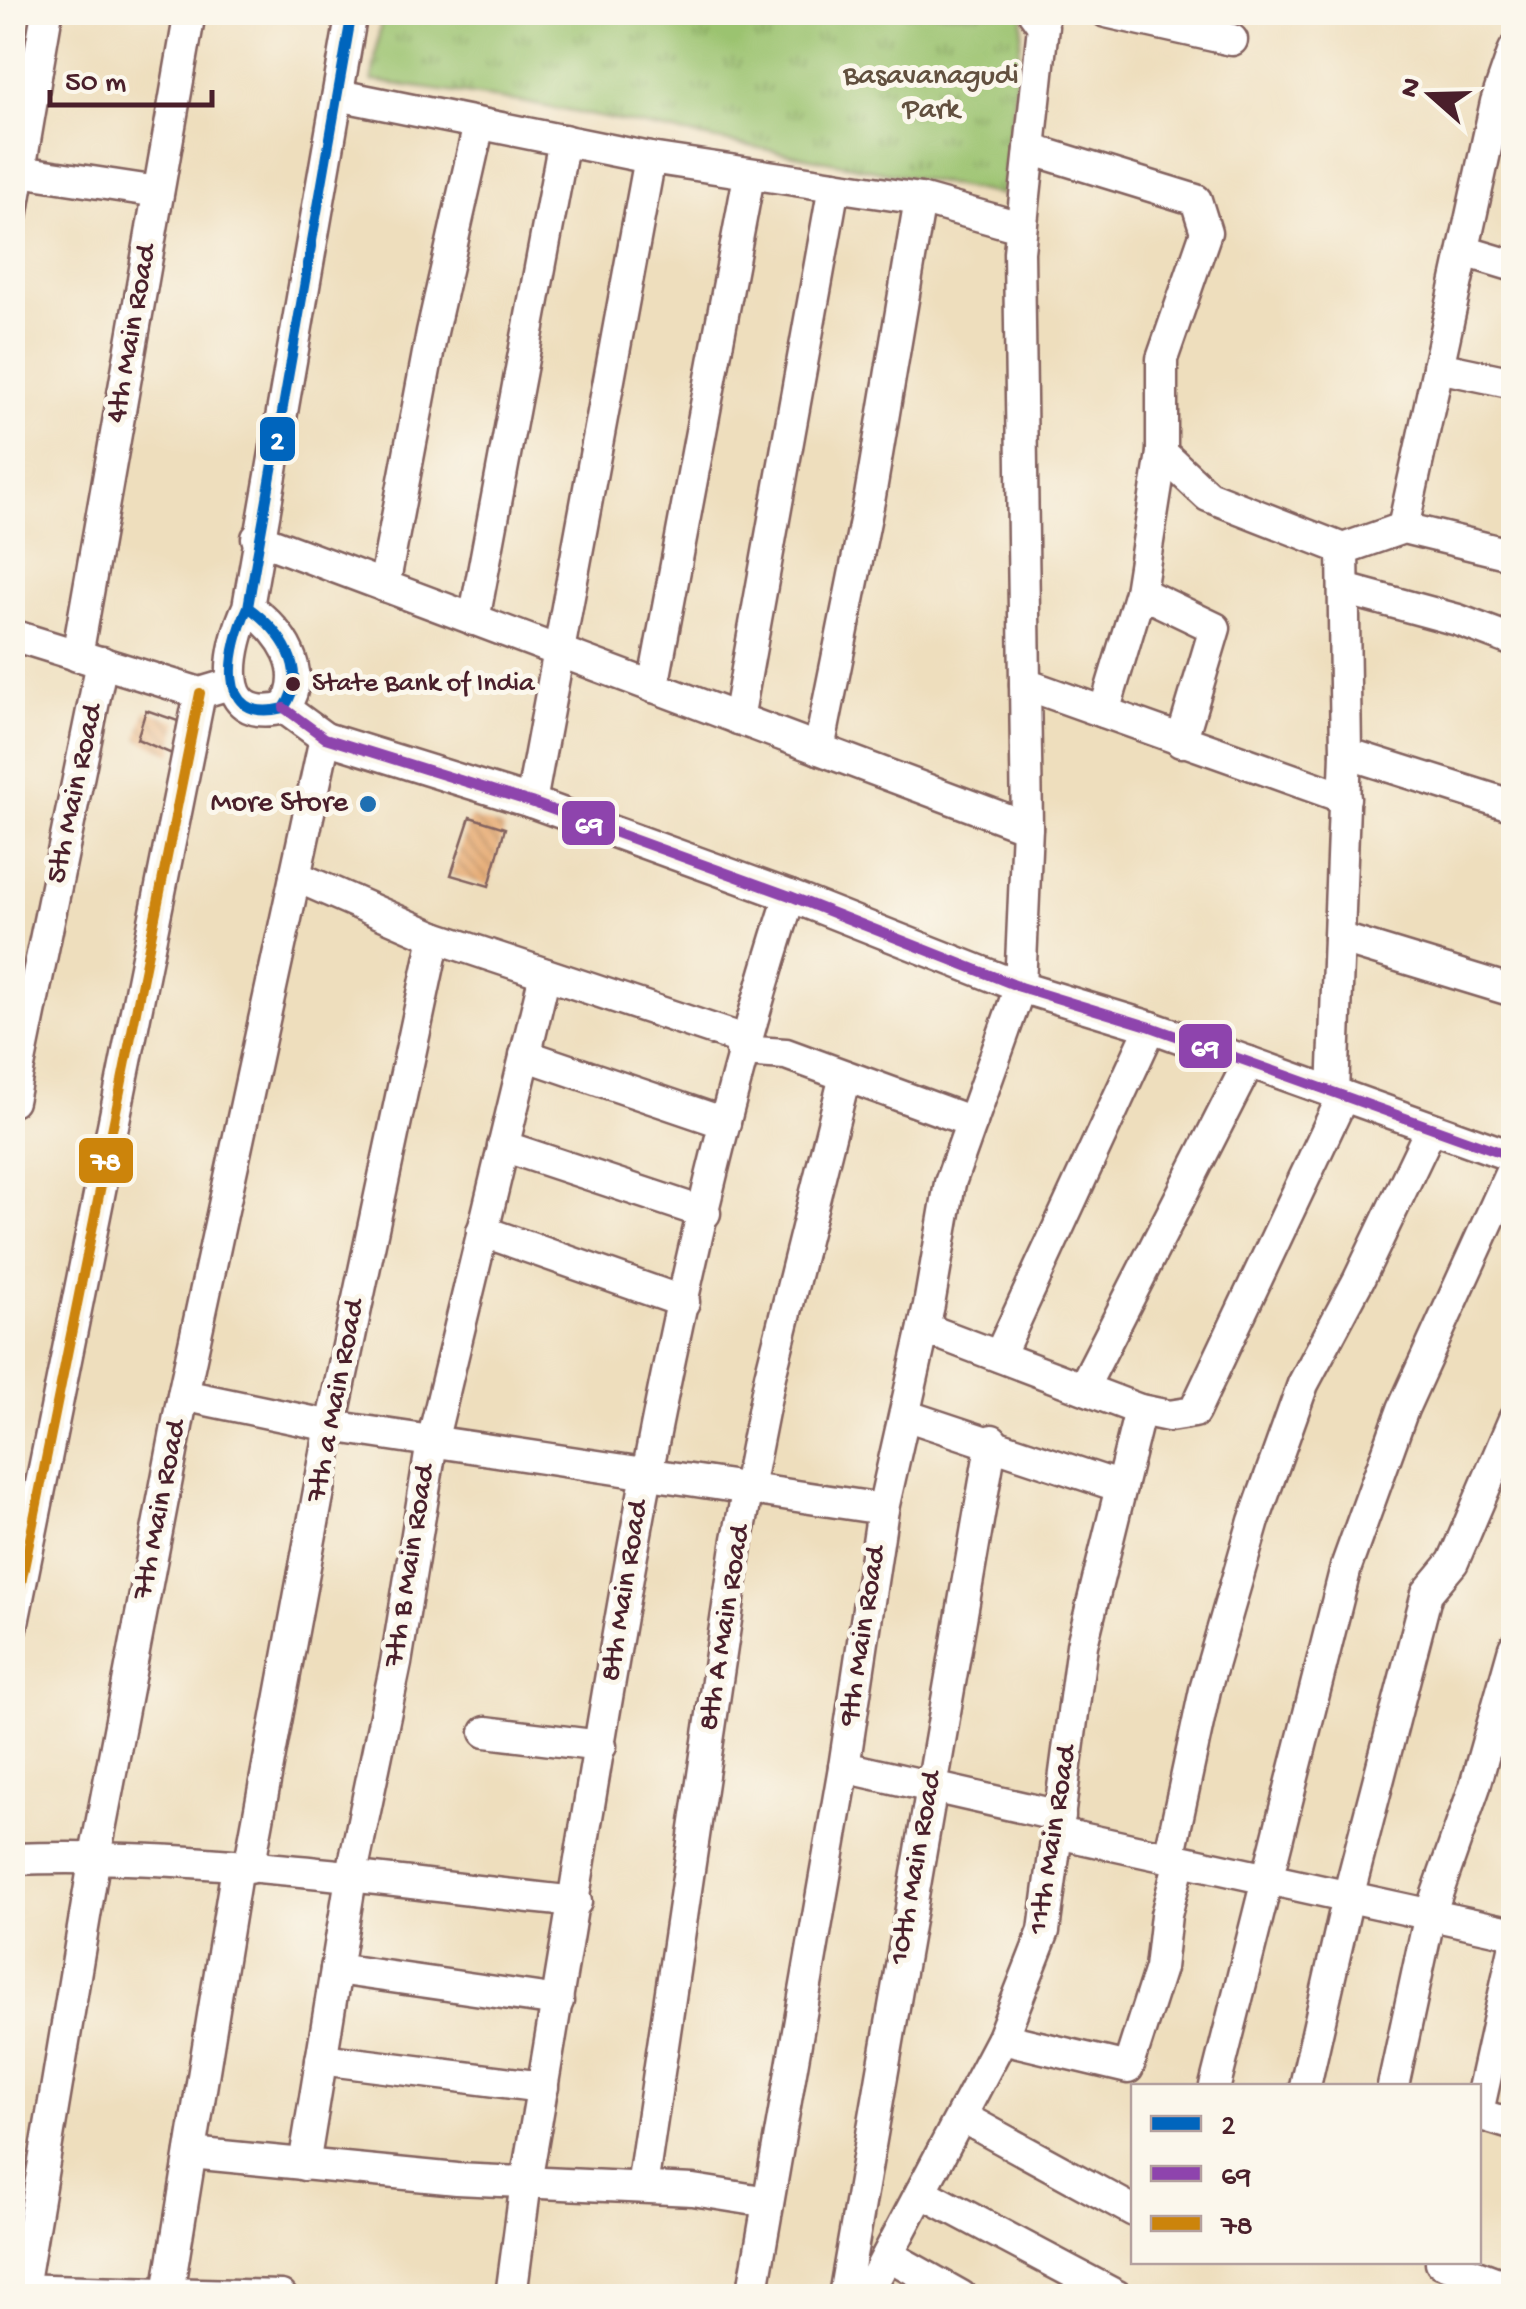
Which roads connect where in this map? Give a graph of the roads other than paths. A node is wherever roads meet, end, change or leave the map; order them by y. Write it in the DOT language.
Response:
graph roads {
  1 [pos="47,12"];
  2 [pos="190,12"];
  3 [pos="352,12"];
  4 [pos="1033,12"];
  5 [pos="1106,12"];
  6 [pos="1232,40"];
  7 [pos="1514,50"];
  8 [pos="338,96"];
  9 [pos="479,124"];
  10 [pos="564,140"];
  11 [pos="1030,150"];
  12 [pos="650,158"];
  13 [pos="20,171"];
  14 [pos="749,176"];
  15 [pos="834,186"];
  16 [pos="158,192"];
  17 [pos="920,200"];
  18 [pos="12,217"];
  19 [pos="1020,227"];
  20 [pos="1464,250"];
  21 [pos="1514,266"];
  22 [pos="1438,368"];
  23 [pos="1514,383"];
  24 [pos="1162,453"];
  25 [pos="1403,528"];
  26 [pos="257,538"];
  27 [pos="1343,550"];
  28 [pos="1514,555"];
  29 [pos="384,586"];
  30 [pos="1344,590"];
  31 [pos="1140,592"];
  32 [pos="248,607"];
  33 [pos="474,620"];
  34 [pos="12,636"];
  35 [pos="1514,642"];
  36 [pos="562,652"];
  37 [pos="90,659"];
  38 [pos="1025,684"];
  39 [pos="230,685"];
  40 [pos="653,687"];
  41 [pos="200,693"];
  42 [pos="284,708"];
  43 [pos="1104,712"];
  44 [pos="738,719"];
  45 [pos="325,738"];
  46 [pos="1181,742"];
  47 [pos="819,749"];
  48 [pos="1346,752"];
  49 [pos="1345,798"];
  50 [pos="531,802"];
  51 [pos="1514,806"];
  52 [pos="1027,827"];
  53 [pos="295,876"];
  54 [pos="790,896"];
  55 [pos="436,936"];
  56 [pos="1339,938"];
  57 [pos="545,974"];
  58 [pos="1020,987"];
  59 [pos="1512,991"];
  60 [pos="1150,1026"];
  61 [pos="742,1045"];
  62 [pos="525,1055"];
  63 [pos="1249,1062"];
  64 [pos="845,1076"];
  65 [pos="1338,1094"];
  66 [pos="12,1101"];
  67 [pos="972,1122"];
  68 [pos="725,1123"];
  69 [pos="1431,1128"];
  70 [pos="503,1146"];
  71 [pos="1514,1157"];
  72 [pos="1514,1166"];
  73 [pos="704,1213"];
  74 [pos="482,1231"];
  75 [pos="684,1302"];
  76 [pos="924,1328"];
  77 [pos="999,1356"];
  78 [pos="1083,1388"];
  79 [pos="183,1394"];
  80 [pos="1140,1410"];
  81 [pos="904,1414"];
  82 [pos="1514,1419"];
  83 [pos="330,1426"];
  84 [pos="992,1440"];
  85 [pos="432,1442"];
  86 [pos="644,1476"];
  87 [pos="1121,1487"];
  88 [pos="748,1491"];
  89 [pos="883,1509"];
  90 [pos="12,1628"];
  91 [pos="1514,1648"];
  92 [pos="486,1732"];
  93 [pos="601,1746"];
  94 [pos="844,1767"];
  95 [pos="931,1786"];
  96 [pos="1059,1824"];
  97 [pos="95,1856"];
  98 [pos="12,1859"];
  99 [pos="1175,1859"];
  100 [pos="243,1867"];
  101 [pos="351,1878"];
  102 [pos="1268,1879"];
  103 [pos="1348,1896"];
  104 [pos="576,1902"];
  105 [pos="1430,1914"];
  106 [pos="1514,1933"];
  107 [pos="1514,1950"];
  108 [pos="336,1969"];
  109 [pos="558,2001"];
  110 [pos="1002,2038"];
  111 [pos="321,2059"];
  112 [pos="1216,2084"];
  113 [pos="1305,2084"];
  114 [pos="1393,2084"];
  115 [pos="543,2087"];
  116 [pos="1481,2099"];
  117 [pos="1481,2114"];
  118 [pos="962,2117"];
  119 [pos="1514,2125"];
  120 [pos="191,2153"];
  121 [pos="304,2164"];
  122 [pos="526,2182"];
  123 [pos="642,2187"];
  124 [pos="922,2192"];
  125 [pos="768,2202"];
  126 [pos="1131,2209"];
  127 [pos="888,2255"];
  128 [pos="1446,2264"];
  129 [pos="18,2289"];
  130 [pos="1514,2289"];
  131 [pos="168,2293"];
  132 [pos="281,2296"];
  133 [pos="512,2296"];
  134 [pos="752,2296"];
  135 [pos="844,2296"];
  136 [pos="866,2296"];
  137 [pos="961,2296"];
  138 [pos="1117,2296"];
  1 -- 13 [label="street"];
  2 -- 16 [label="street, 4th Main Road"];
  3 -- 8 [label="street"];
  4 -- 11 [label="street, 9th Main Road"];
  5 -- 6 [label="street"];
  7 -- 20 [label="street"];
  8 -- 9 [label="street"];
  8 -- 26 [label="street"];
  9 -- 10 [label="street"];
  9 -- 29 [label="street"];
  10 -- 12 [label="street"];
  10 -- 33 [label="street"];
  11 -- 19 [label="street, 9th Main Road"];
  11 -- 24 [label="street"];
  12 -- 14 [label="street"];
  12 -- 36 [label="street"];
  13 -- 16 [label="street"];
  13 -- 18 [label="street"];
  14 -- 15 [label="street"];
  14 -- 40 [label="street"];
  15 -- 17 [label="street"];
  15 -- 44 [label="street"];
  16 -- 37 [label="street, 4th Main Road"];
  17 -- 19 [label="street"];
  17 -- 47 [label="street"];
  19 -- 38 [label="street, 9th Main Road"];
  20 -- 21 [label="street"];
  20 -- 22 [label="street"];
  22 -- 23 [label="street"];
  22 -- 25 [label="street"];
  24 -- 27 [label="street"];
  24 -- 31 [label="street"];
  25 -- 27 [label="street"];
  25 -- 28 [label="street"];
  26 -- 29 [label="street"];
  26 -- 32 [label="street"];
  27 -- 30 [label="street"];
  29 -- 33 [label="street"];
  30 -- 35 [label="street"];
  30 -- 48 [label="street"];
  31 -- 43 [label="street"];
  31 -- 46 [label="street"];
  32 -- 39 [label="street"];
  32 -- 42 [label="street"];
  33 -- 36 [label="street"];
  34 -- 37 [label="street"];
  36 -- 40 [label="street"];
  36 -- 50 [label="street"];
  37 -- 41 [label="street"];
  37 -- 66 [label="street, 5th Main Road"];
  38 -- 43 [label="street"];
  38 -- 52 [label="street, 9th Main Road"];
  39 -- 41 [label="street"];
  39 -- 42 [label="street"];
  40 -- 44 [label="street"];
  41 -- 90 [label="street"];
  42 -- 45 [label="street"];
  43 -- 46 [label="street"];
  44 -- 47 [label="street"];
  45 -- 50 [label="street"];
  45 -- 53 [label="street, 7th Main Road"];
  46 -- 49 [label="street"];
  47 -- 52 [label="street"];
  48 -- 49 [label="street"];
  48 -- 51 [label="street"];
  49 -- 56 [label="street"];
  50 -- 54 [label="street"];
  52 -- 58 [label="street, 9th Main Road"];
  53 -- 55 [label="street"];
  53 -- 79 [label="street, 7th Main Road"];
  54 -- 58 [label="street"];
  54 -- 61 [label="street, 8th Main Road"];
  55 -- 57 [label="street"];
  55 -- 83 [label="street, 7th a Main Road"];
  56 -- 59 [label="street"];
  56 -- 65 [label="street"];
  57 -- 61 [label="street"];
  57 -- 62 [label="street, 7th B Main Road"];
  58 -- 60 [label="street"];
  58 -- 67 [label="street, 9th Main Road"];
  60 -- 63 [label="street"];
  60 -- 77 [label="street"];
  61 -- 64 [label="street"];
  61 -- 68 [label="street, 8th Main Road"];
  62 -- 68 [label="street"];
  62 -- 70 [label="street, 7th B Main Road"];
  63 -- 65 [label="street"];
  63 -- 78 [label="street"];
  64 -- 67 [label="street"];
  64 -- 88 [label="street, 8th A Main Road"];
  65 -- 69 [label="street"];
  65 -- 80 [label="street"];
  67 -- 76 [label="street, 9th Main Road"];
  68 -- 73 [label="street, 8th Main Road"];
  69 -- 71 [label="street"];
  69 -- 99 [label="street"];
  70 -- 73 [label="street"];
  70 -- 74 [label="street, 7th B Main Road"];
  72 -- 102 [label="street"];
  73 -- 75 [label="street, 8th Main Road"];
  74 -- 75 [label="street"];
  74 -- 85 [label="street, 7th B Main Road"];
  75 -- 86 [label="street, 8th Main Road"];
  76 -- 77 [label="street"];
  76 -- 81 [label="street, 9th Main Road"];
  77 -- 78 [label="street"];
  78 -- 80 [label="street"];
  79 -- 83 [label="street"];
  79 -- 97 [label="street, 7th Main Road"];
  80 -- 87 [label="street, 11th Main Road"];
  81 -- 84 [label="street"];
  81 -- 89 [label="street, 9th Main Road"];
  82 -- 103 [label="street"];
  83 -- 85 [label="street"];
  83 -- 100 [label="street, 7th a Main Road"];
  84 -- 87 [label="street"];
  84 -- 95 [label="street, 10th Main Road"];
  85 -- 86 [label="street"];
  85 -- 101 [label="street, 7th B Main Road"];
  86 -- 88 [label="street"];
  86 -- 93 [label="street, 8th Main Road"];
  87 -- 96 [label="street, 11th Main Road"];
  88 -- 89 [label="street"];
  88 -- 123 [label="street, 8th A Main Road"];
  89 -- 94 [label="street, 9th Main Road"];
  91 -- 105 [label="street"];
  92 -- 93 [label="street"];
  93 -- 104 [label="street, 8th Main Road"];
  94 -- 95 [label="street"];
  94 -- 125 [label="street, 9th Main Road"];
  95 -- 96 [label="street"];
  95 -- 135 [label="street, 10th Main Road"];
  96 -- 99 [label="street"];
  96 -- 110 [label="street, 11th Main Road"];
  97 -- 98 [label="street"];
  97 -- 100 [label="street"];
  97 -- 129 [label="street, 7th Main Road"];
  99 -- 102 [label="street"];
  99 -- 110 [label="street"];
  100 -- 101 [label="street"];
  100 -- 120 [label="street, 7th a Main Road"];
  101 -- 104 [label="street"];
  101 -- 108 [label="street, 7th B Main Road"];
  102 -- 103 [label="street"];
  102 -- 112 [label="street"];
  103 -- 105 [label="street"];
  103 -- 113 [label="street"];
  104 -- 109 [label="street, 8th Main Road"];
  105 -- 106 [label="street"];
  105 -- 114 [label="street"];
  107 -- 116 [label="street"];
  108 -- 109 [label="street"];
  108 -- 111 [label="street, 7th B Main Road"];
  109 -- 115 [label="street, 8th Main Road"];
  110 -- 118 [label="street, 11th Main Road"];
  111 -- 115 [label="street"];
  111 -- 121 [label="street, 7th B Main Road"];
  115 -- 122 [label="street, 8th Main Road"];
  117 -- 119 [label="street"];
  118 -- 124 [label="street, 11th Main Road"];
  118 -- 126 [label="street"];
  120 -- 121 [label="street"];
  120 -- 131 [label="street, 7th a Main Road"];
  121 -- 122 [label="street"];
  122 -- 123 [label="street"];
  122 -- 133 [label="street, 8th Main Road"];
  123 -- 125 [label="street"];
  124 -- 127 [label="street, 11th Main Road"];
  124 -- 138 [label="street"];
  125 -- 134 [label="street, 9th Main Road"];
  127 -- 136 [label="street, 11th Main Road"];
  127 -- 137 [label="street"];
  128 -- 130 [label="street"];
  129 -- 131 [label="street"];
  131 -- 132 [label="street"];
}
